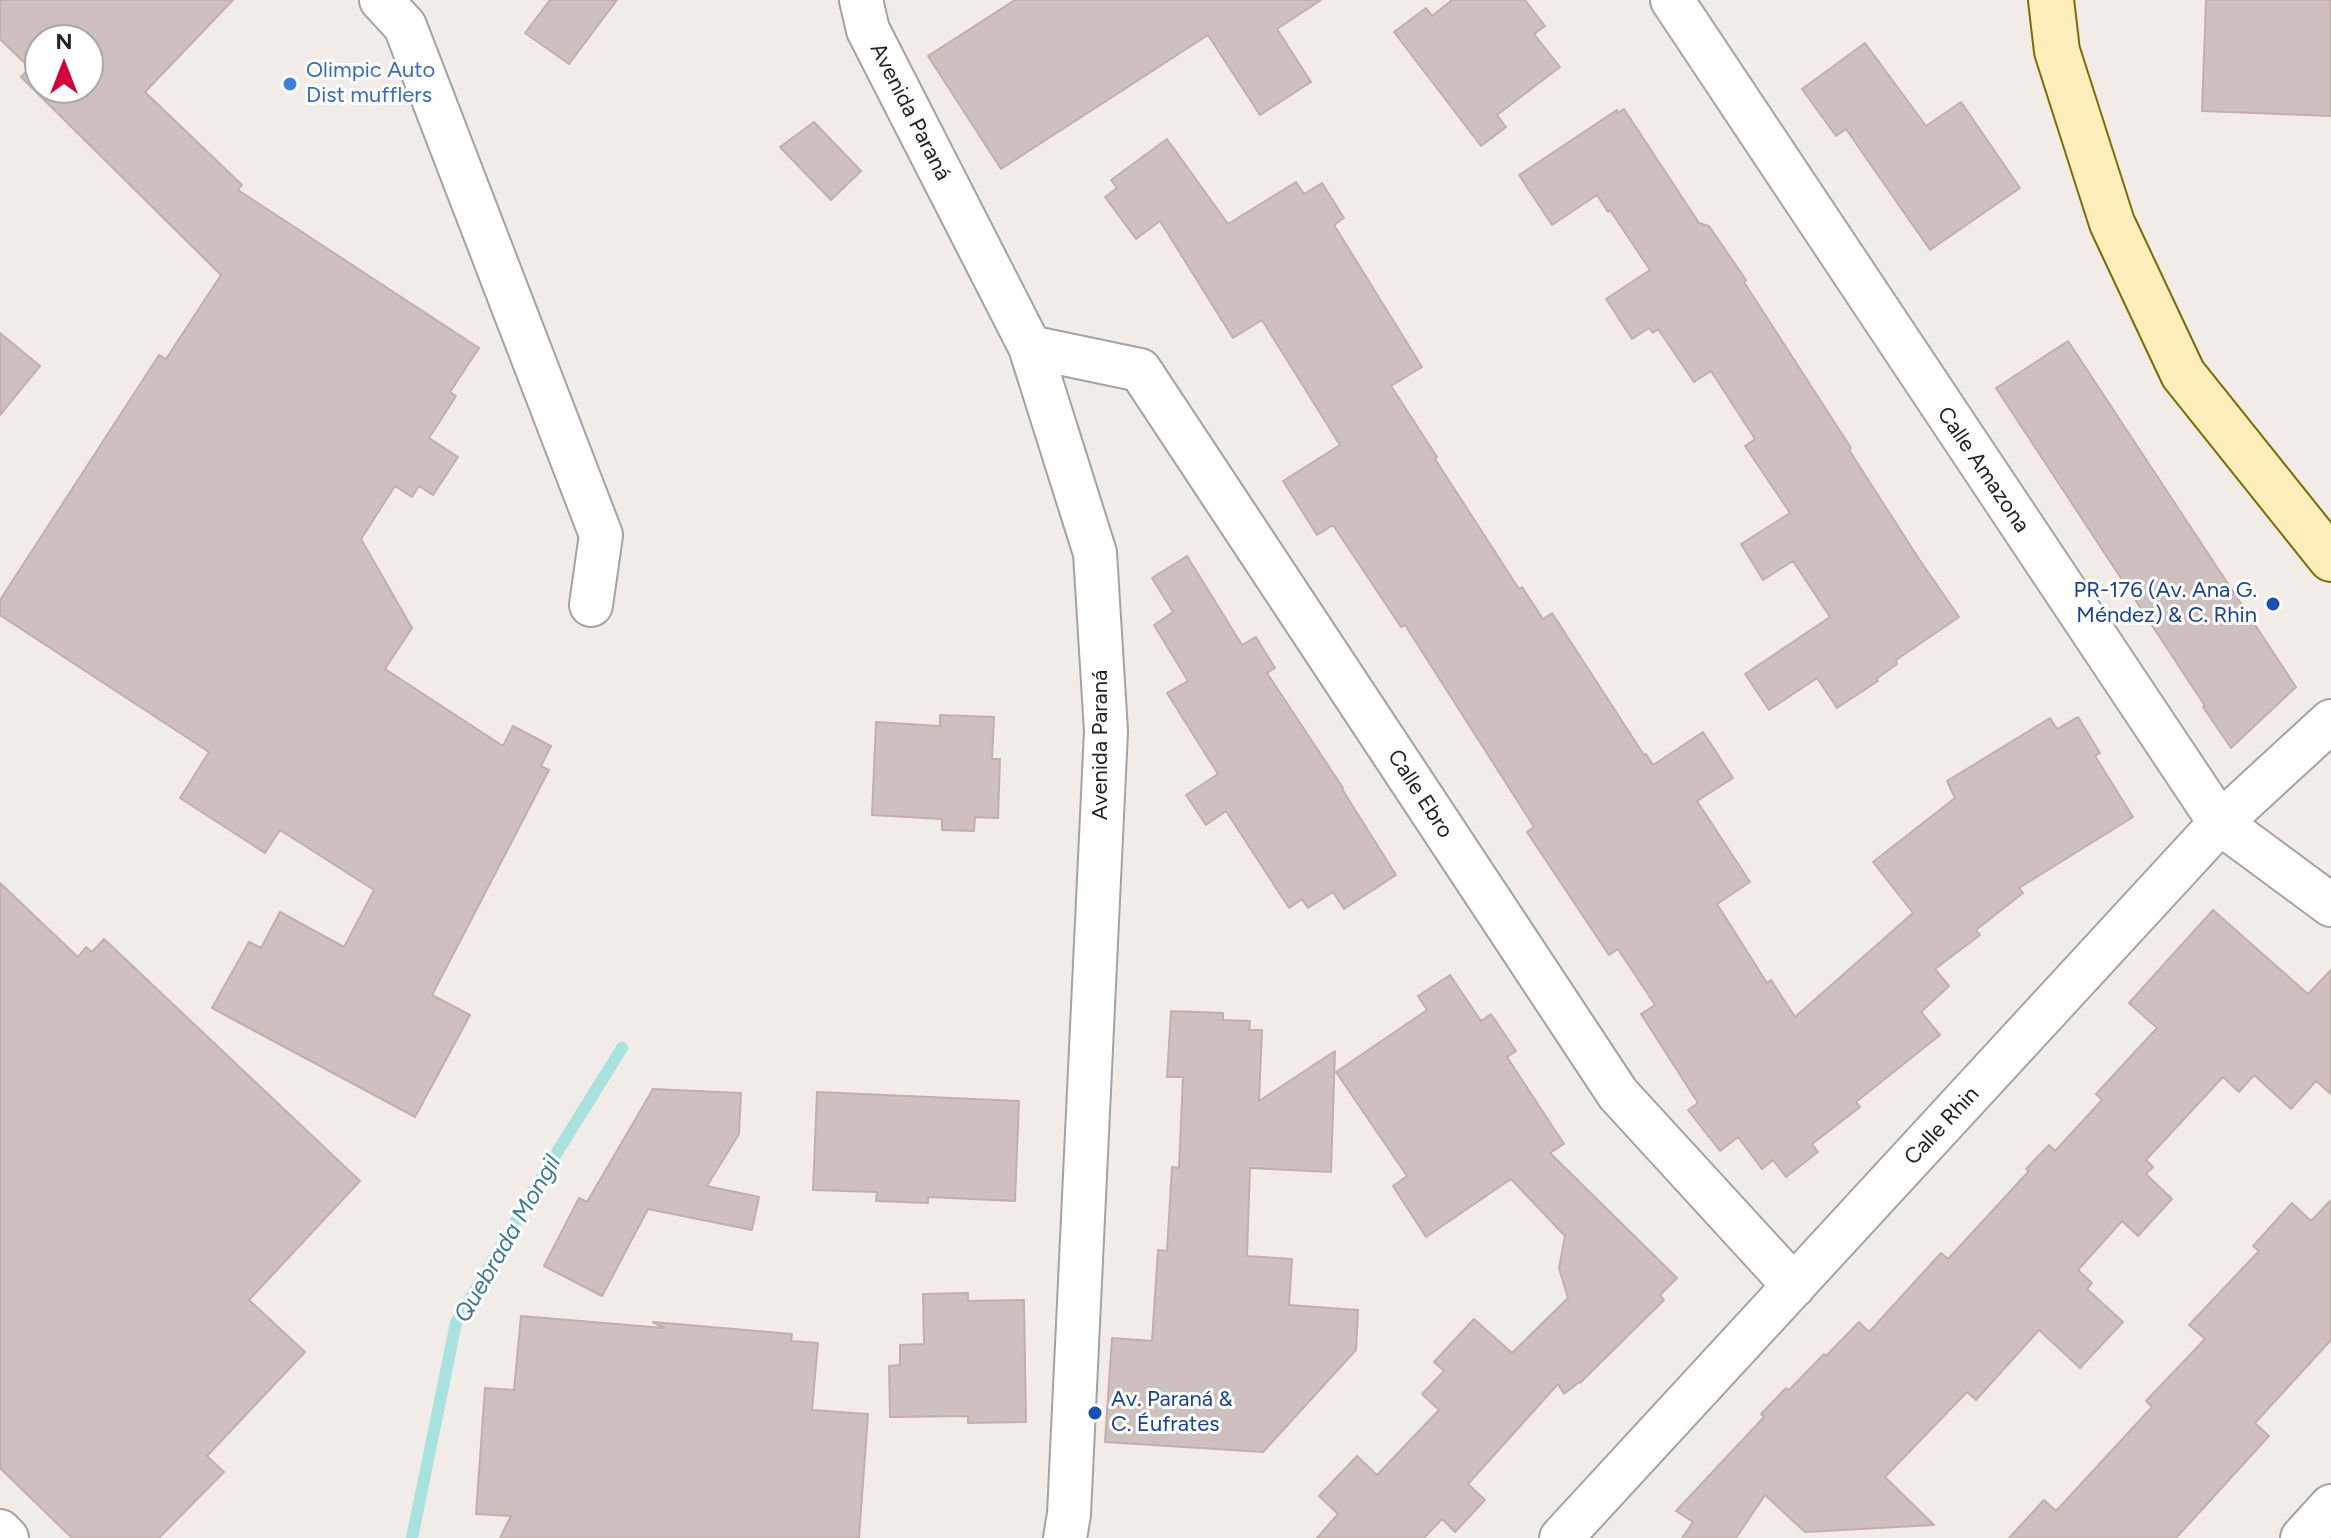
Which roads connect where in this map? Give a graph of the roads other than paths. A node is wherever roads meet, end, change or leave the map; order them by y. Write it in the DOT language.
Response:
graph roads {
  1 [pos="381,0"];
  2 [pos="861,0"];
  3 [pos="1672,0"];
  4 [pos="2051,0"];
  5 [pos="1030,347"];
  6 [pos="2331,559"];
  7 [pos="591,605"];
  8 [pos="2331,721"];
  9 [pos="2220,823"];
  10 [pos="2331,905"];
  11 [pos="1794,1286"];
  12 [pos="2331,1506"];
  13 [pos="0,1531"];
  14 [pos="7,1538"];
  15 [pos="1065,1538"];
  16 [pos="1561,1538"];
  17 [pos="2302,1538"];
  1 -- 7 [label="street"];
  2 -- 5 [label="street, Avenida Paraná"];
  3 -- 9 [label="street, Calle Amazona"];
  4 -- 6 [label="main road"];
  5 -- 11 [label="street, Calle Ebro"];
  5 -- 15 [label="street, Avenida Paraná"];
  8 -- 9 [label="street, Calle Rhin"];
  9 -- 10 [label="street, Calle Amazona"];
  9 -- 11 [label="street, Calle Rhin"];
  11 -- 16 [label="street, Calle Rhin"];
  12 -- 17 [label="street"];
  13 -- 14 [label="street"];
}
